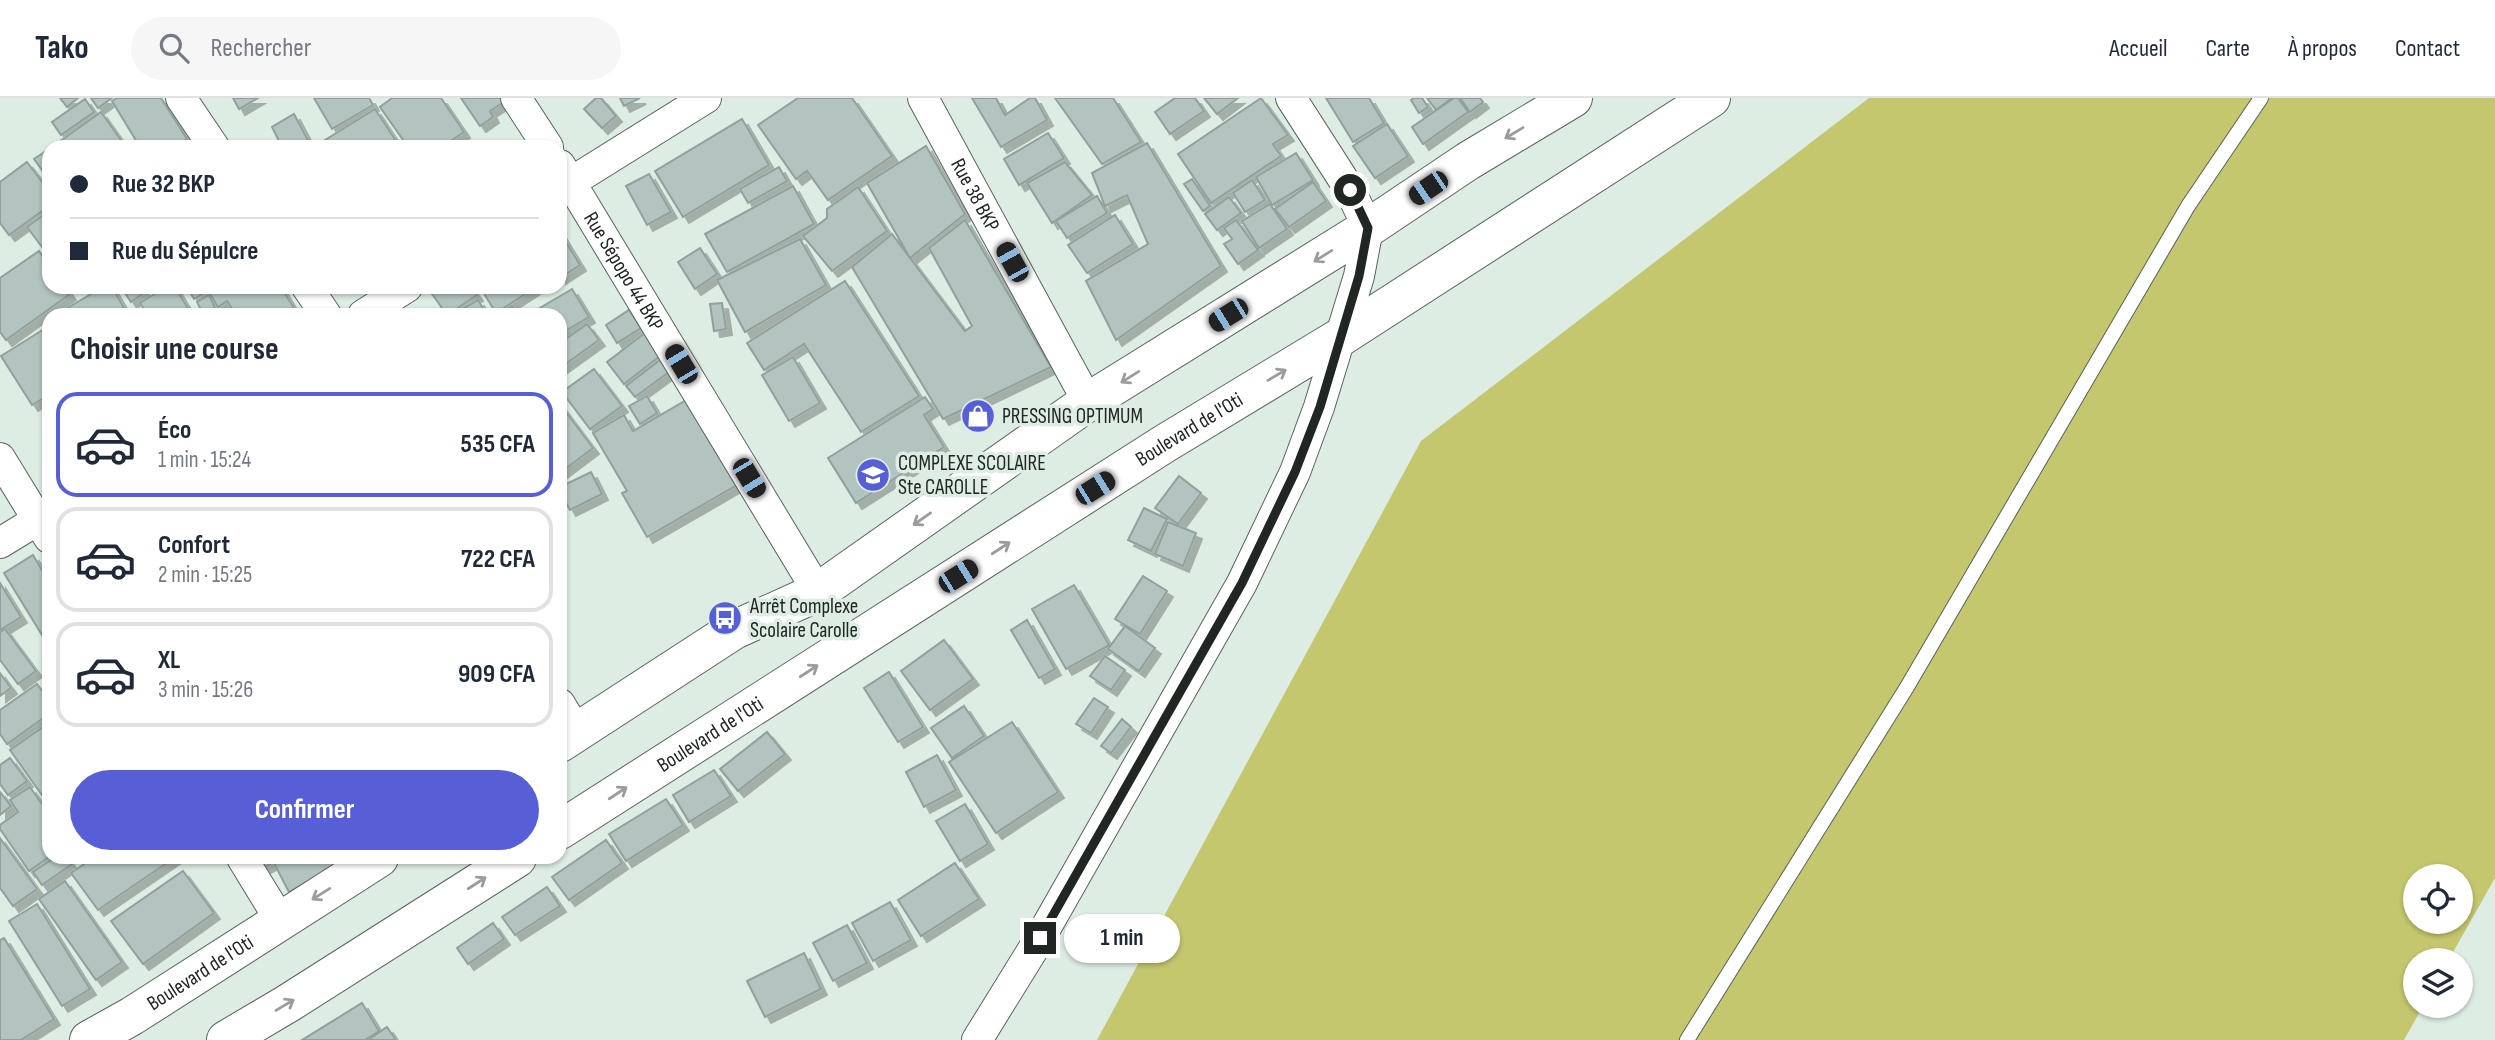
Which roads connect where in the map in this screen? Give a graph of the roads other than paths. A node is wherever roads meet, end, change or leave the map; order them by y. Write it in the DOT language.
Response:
graph roads {
  1 [pos="181,98"];
  2 [pos="516,98"];
  3 [pos="706,98"];
  4 [pos="923,98"];
  5 [pos="1291,98"];
  6 [pos="1573,98"];
  7 [pos="1711,98"];
  8 [pos="2261,98"];
  9 [pos="209,140"];
  10 [pos="543,140"];
  11 [pos="567,177"];
  12 [pos="567,184"];
  13 [pos="1368,228"];
  14 [pos="396,294"];
  15 [pos="374,308"];
  16 [pos="1339,338"];
  17 [pos="1088,402"];
  18 [pos="0,458"];
  19 [pos="42,520"];
  20 [pos="42,525"];
  21 [pos="0,543"];
  22 [pos="818,592"];
  23 [pos="567,726"];
  24 [pos="567,826"];
  25 [pos="246,864"];
  26 [pos="369,864"];
  27 [pos="508,864"];
  28 [pos="280,920"];
  29 [pos="89,1040"];
  30 [pos="226,1040"];
  31 [pos="977,1040"];
  32 [pos="1687,1040"];
  1 -- 9 [label="street"];
  2 -- 10 [label="street"];
  3 -- 11 [label="street"];
  4 -- 17 [label="street, Rue 38 BKP"];
  5 -- 13 [label="street"];
  6 -- 13 [label="main road, one-way"];
  7 -- 16 [label="main road, Boulevard de l'Oti"];
  8 -- 32 [label="lane"];
  12 -- 22 [label="street, Rue Sépopo 44 BKP"];
  13 -- 16 [label="street"];
  13 -- 17 [label="main road, one-way"];
  14 -- 15 [label="street"];
  24 -- 16 [label="main road, Boulevard de l'Oti, one-way"];
  16 -- 31 [label="street"];
  17 -- 22 [label="main road, one-way"];
  18 -- 19 [label="street"];
  20 -- 21 [label="street"];
  22 -- 23 [label="main road"];
  25 -- 28 [label="street"];
  26 -- 28 [label="main road, Boulevard de l'Oti, one-way"];
  30 -- 27 [label="main road, one-way"];
  28 -- 29 [label="main road, Boulevard de l'Oti"];
}
